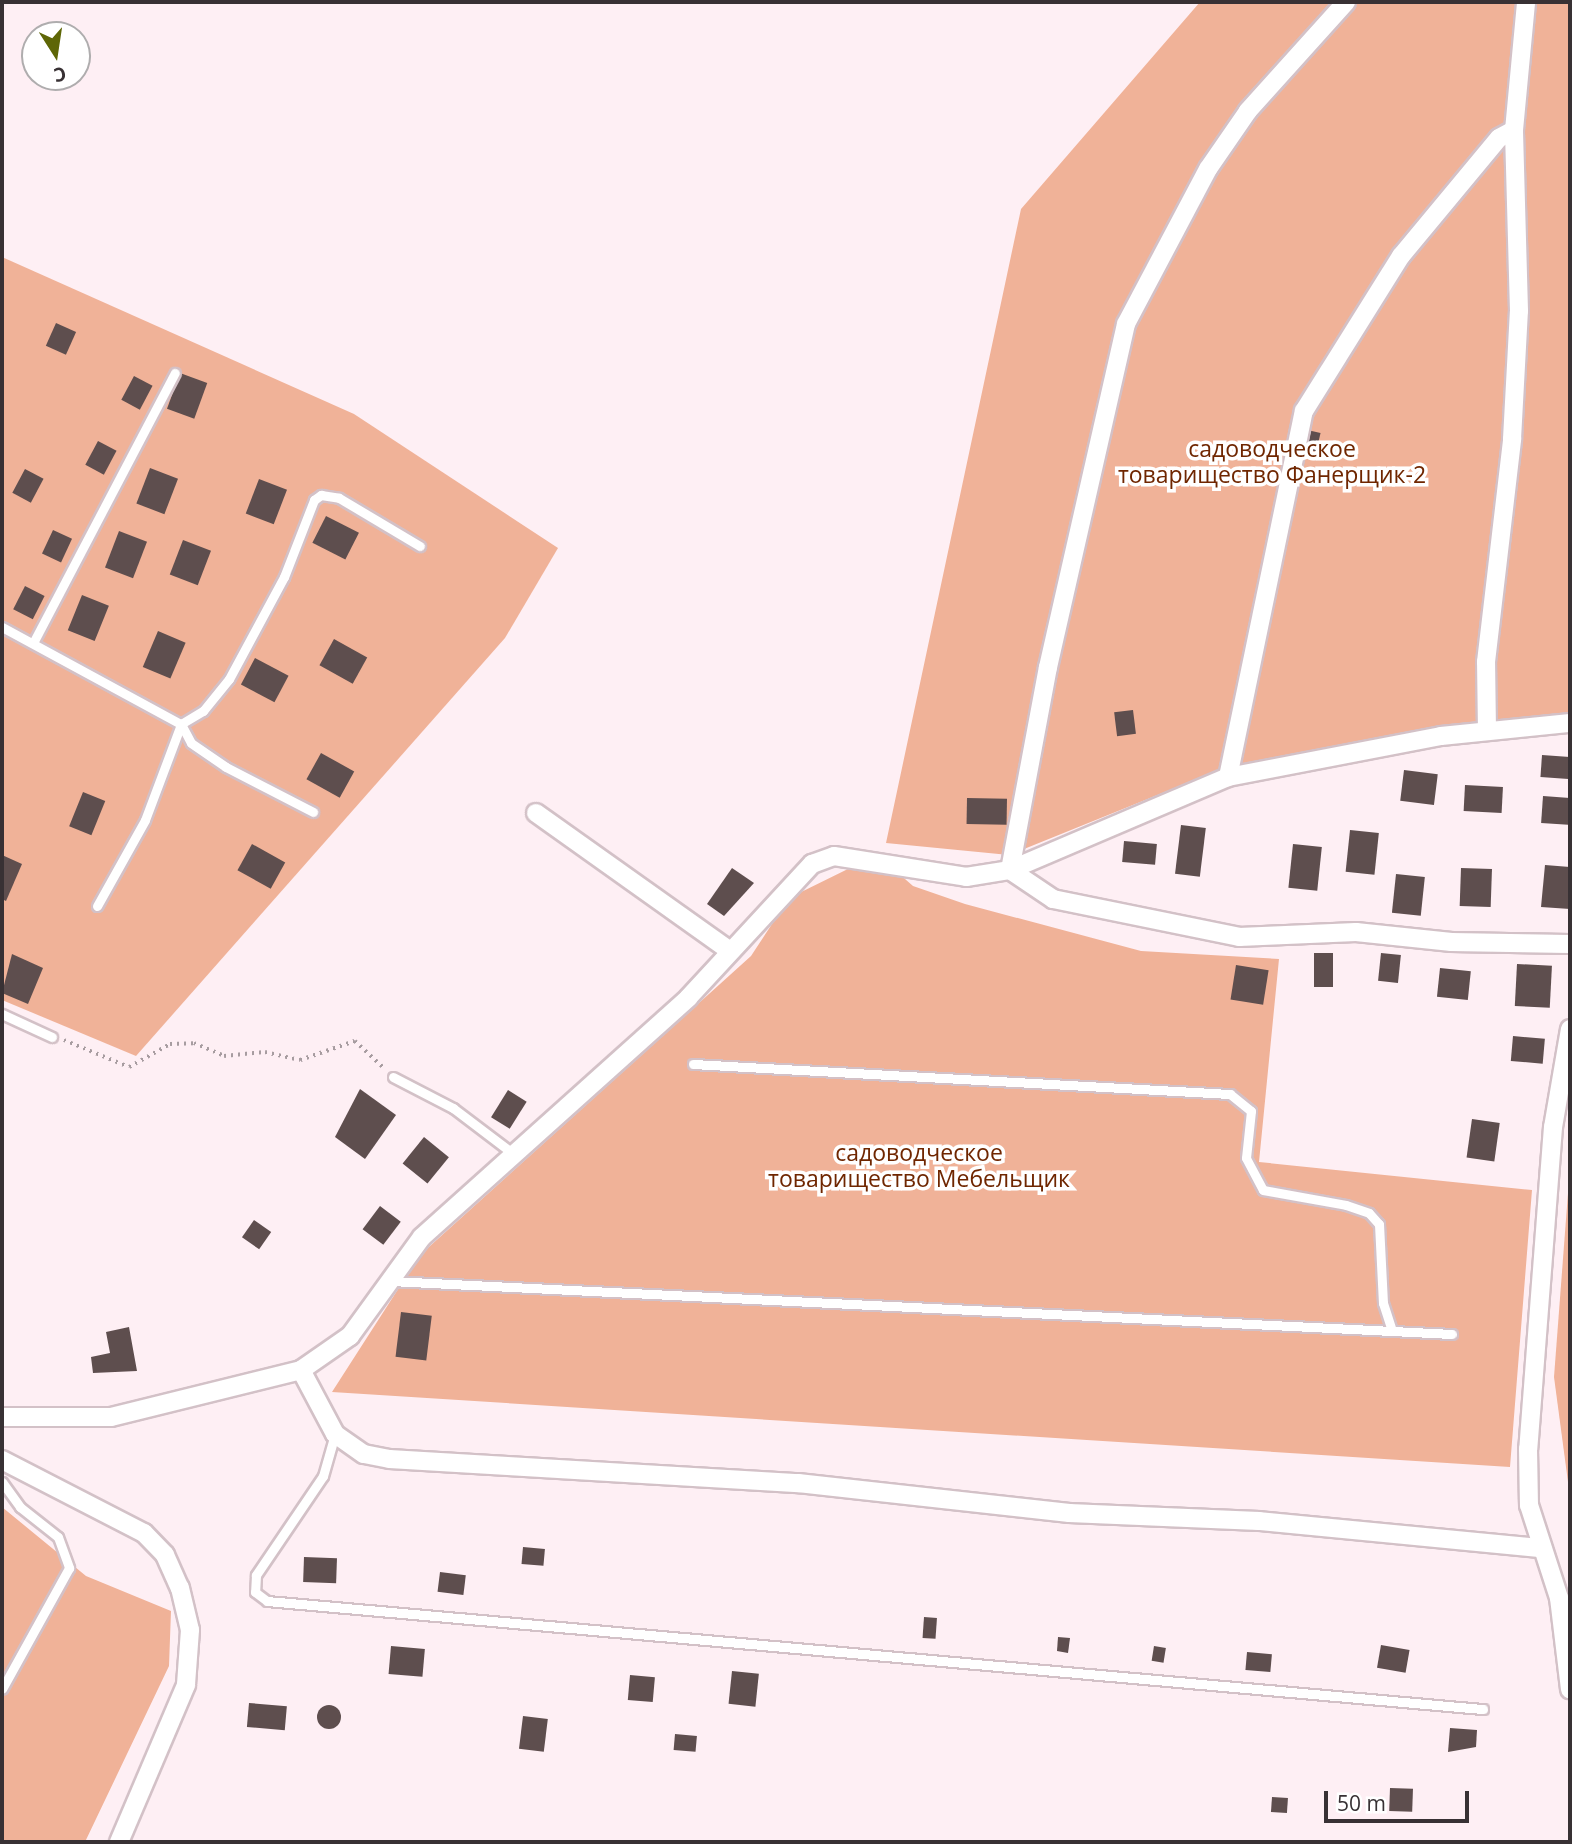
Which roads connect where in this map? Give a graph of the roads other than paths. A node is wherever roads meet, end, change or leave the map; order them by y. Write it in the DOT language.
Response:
graph roads {
  1 [pos="1346,2"];
  2 [pos="1526,2"];
  3 [pos="1514,130"];
  4 [pos="175,373"];
  5 [pos="420,546"];
  6 [pos="2,627"];
  7 [pos="33,643"];
  8 [pos="1570,723"];
  9 [pos="181,724"];
  10 [pos="1487,731"];
  11 [pos="1228,777"];
  12 [pos="313,813"];
  13 [pos="536,813"];
  14 [pos="1010,870"];
  15 [pos="97,906"];
  16 [pos="1570,944"];
  17 [pos="730,951"];
  18 [pos="2,1014"];
  19 [pos="1570,1029"];
  20 [pos="52,1037"];
  21 [pos="693,1064"];
  22 [pos="393,1077"];
  23 [pos="516,1155"];
  24 [pos="386,1281"];
  25 [pos="1392,1331"];
  26 [pos="1452,1334"];
  27 [pos="301,1370"];
  28 [pos="2,1417"];
  29 [pos="335,1434"];
  30 [pos="2,1460"];
  31 [pos="2,1482"];
  32 [pos="1541,1548"];
  33 [pos="2,1689"];
  34 [pos="1570,1689"];
  35 [pos="1483,1709"];
  36 [pos="119,1842"];
  1 -- 14 [label="street"];
  2 -- 3 [label="street"];
  3 -- 10 [label="street"];
  3 -- 11 [label="street"];
  4 -- 7 [label="lane"];
  5 -- 9 [label="lane"];
  6 -- 7 [label="lane"];
  7 -- 9 [label="lane"];
  8 -- 10 [label="street"];
  9 -- 12 [label="lane"];
  9 -- 15 [label="lane"];
  10 -- 11 [label="street"];
  11 -- 14 [label="street"];
  13 -- 17 [label="street"];
  14 -- 16 [label="street"];
  14 -- 17 [label="street"];
  17 -- 23 [label="street"];
  18 -- 20 [label="lane"];
  19 -- 32 [label="street"];
  21 -- 25 [label="lane"];
  22 -- 23 [label="lane"];
  23 -- 24 [label="street"];
  24 -- 25 [label="lane"];
  24 -- 27 [label="street"];
  25 -- 26 [label="lane"];
  27 -- 28 [label="street"];
  27 -- 29 [label="street"];
  29 -- 32 [label="street"];
  29 -- 35 [label="lane"];
  30 -- 36 [label="street"];
  31 -- 33 [label="lane"];
  32 -- 34 [label="street"];
}
